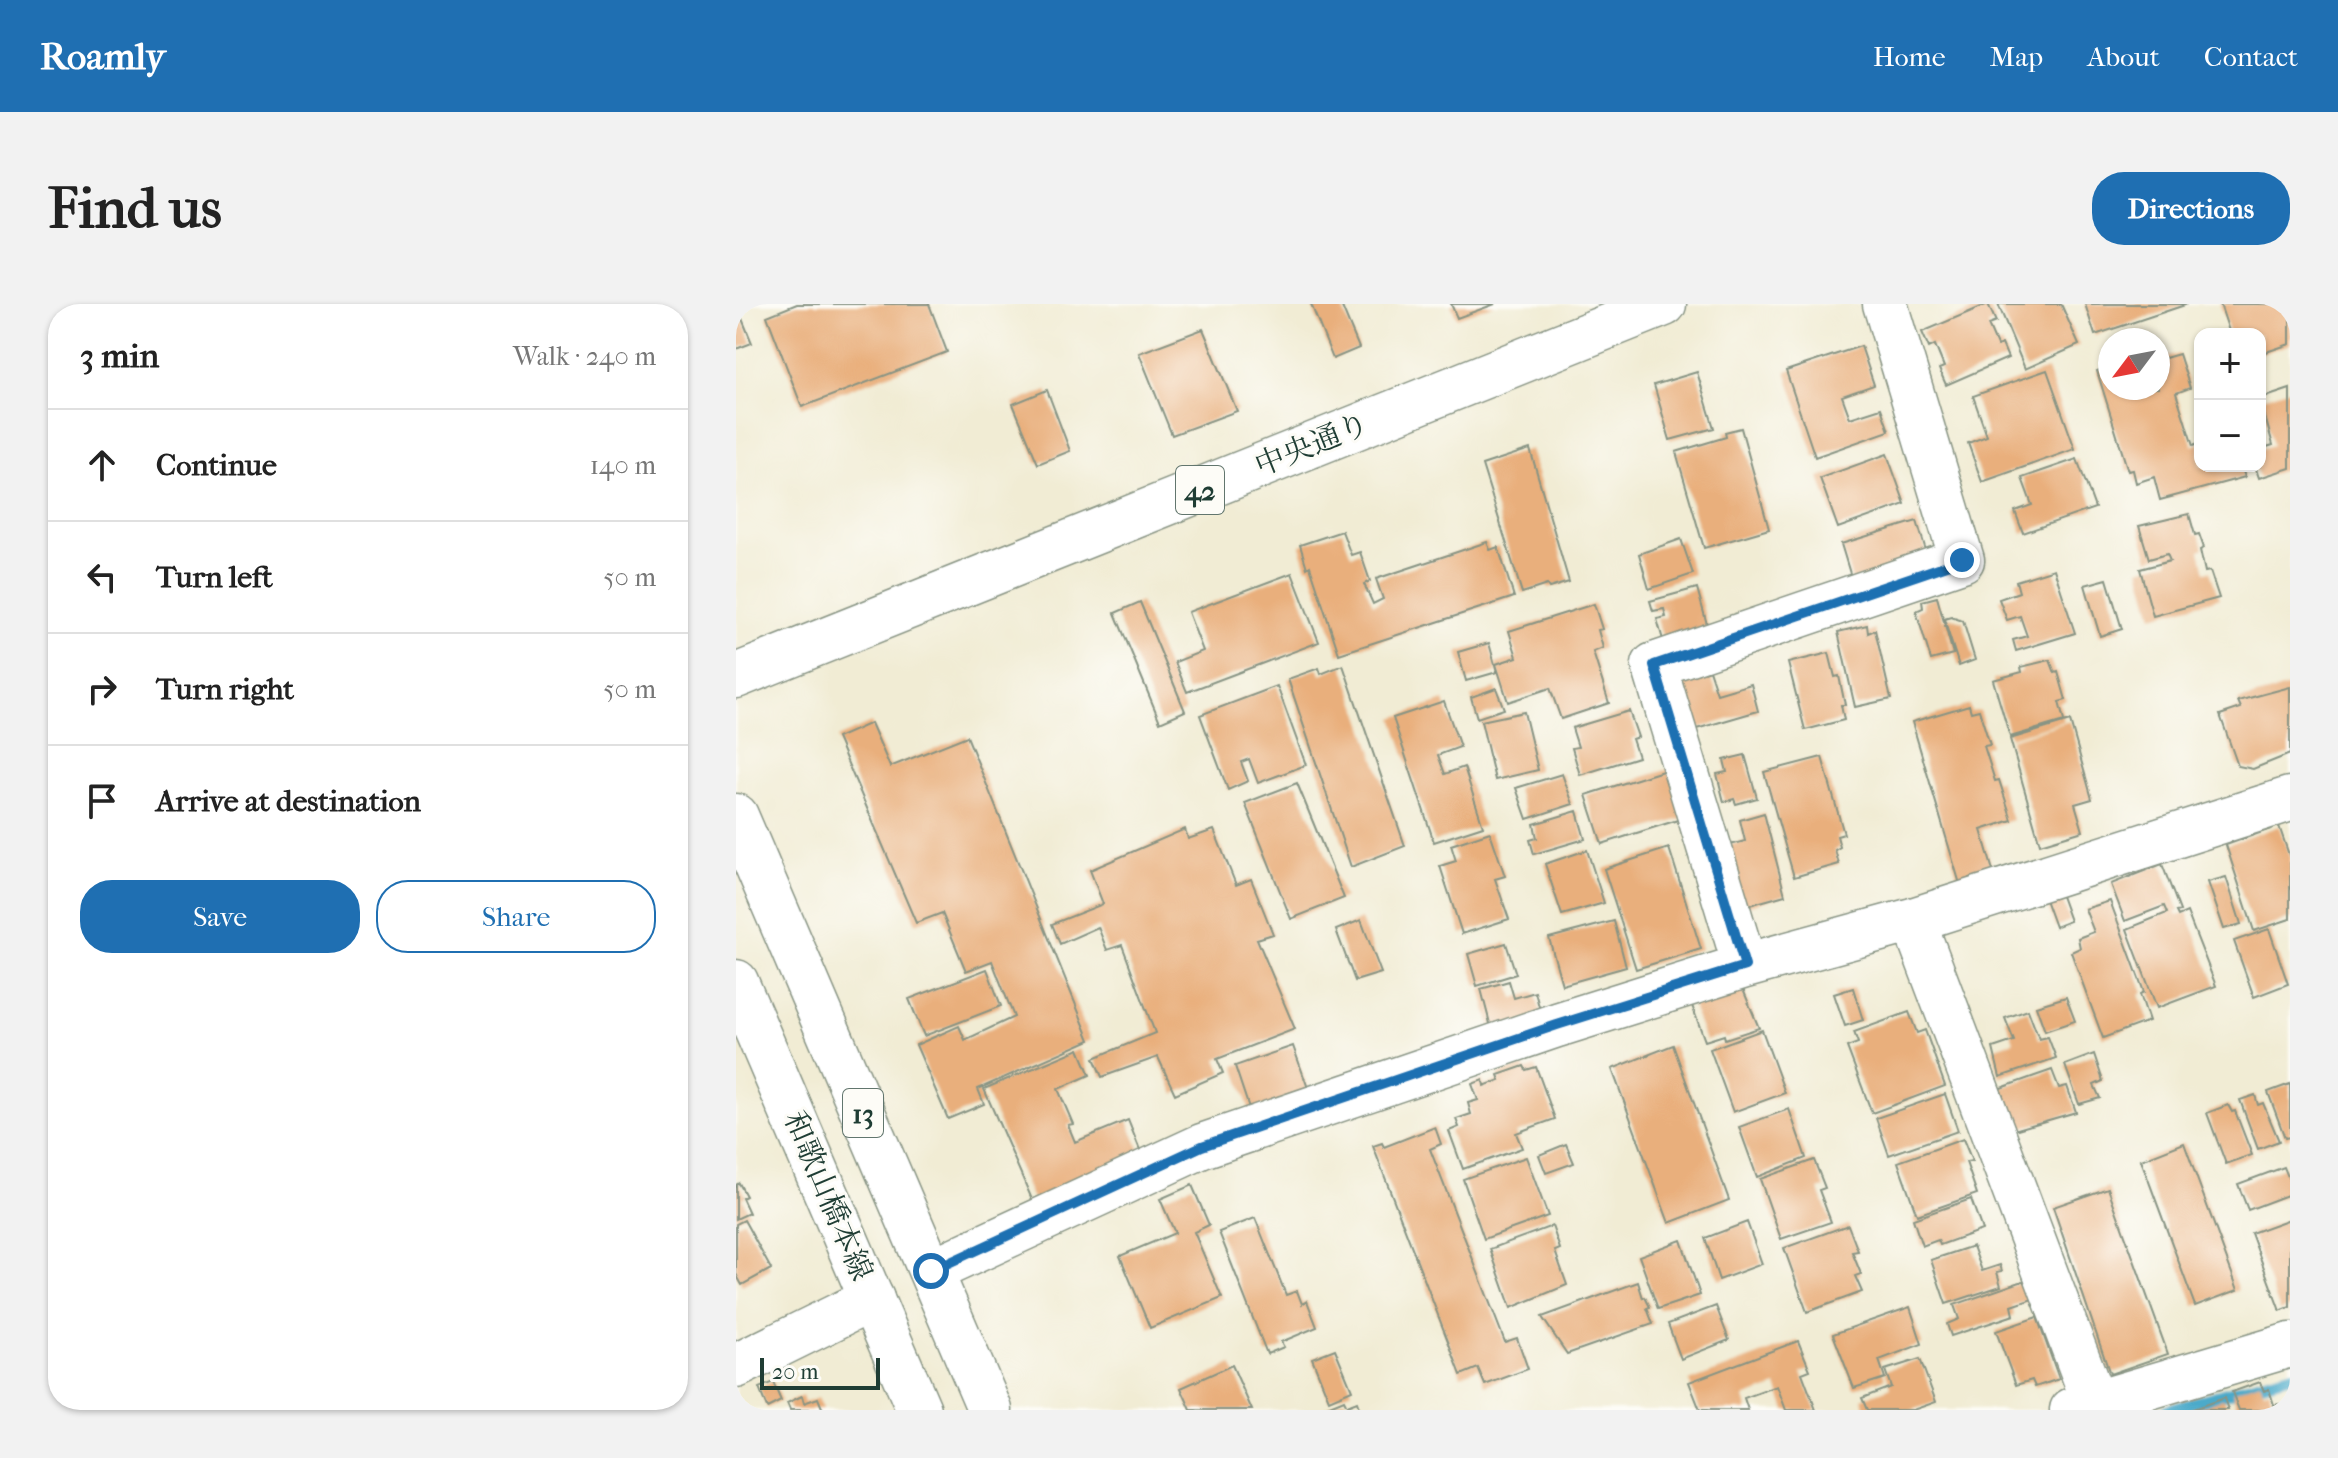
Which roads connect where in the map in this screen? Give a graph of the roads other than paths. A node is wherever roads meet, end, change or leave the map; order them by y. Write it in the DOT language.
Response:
graph roads {
  1 [pos="1664,304"];
  2 [pos="1885,304"];
  3 [pos="736,676"];
  4 [pos="2290,799"];
  5 [pos="736,816"];
  6 [pos="1913,920"];
  7 [pos="1745,966"];
  8 [pos="736,982"];
  9 [pos="931,1271"];
  10 [pos="872,1299"];
  11 [pos="2290,1345"];
  12 [pos="736,1366"];
  13 [pos="2083,1406"];
  14 [pos="919,1410"];
  15 [pos="990,1410"];
  1 -- 3 [label="main road, 中央通り / 42"];
  2 -- 7 [label="main road"];
  4 -- 6 [label="main road"];
  5 -- 9 [label="main road, 13"];
  6 -- 7 [label="main road"];
  6 -- 13 [label="main road"];
  7 -- 9 [label="main road"];
  8 -- 10 [label="main road, 和歌山橋本線 / 13"];
  9 -- 15 [label="main road, 13"];
  10 -- 12 [label="main road"];
  10 -- 14 [label="main road, 和歌山橋本線 / 13"];
  11 -- 13 [label="main road"];
}
